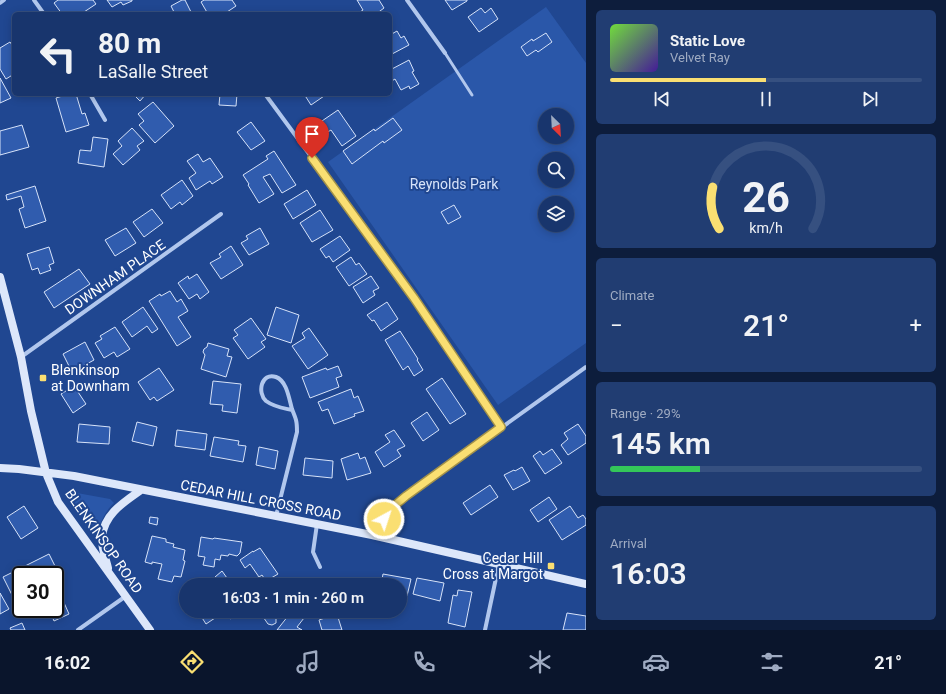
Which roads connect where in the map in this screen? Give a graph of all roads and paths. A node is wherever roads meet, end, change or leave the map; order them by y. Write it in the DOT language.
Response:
graph roads {
  1 [pos="4,0"];
  2 [pos="34,0"];
  3 [pos="407,0"];
  4 [pos="0,3"];
  5 [pos="43,12"];
  6 [pos="444,53"];
  7 [pos="472,95"];
  8 [pos="91,96"];
  9 [pos="267,96"];
  10 [pos="105,120"];
  11 [pos="222,214"];
  12 [pos="0,277"];
  13 [pos="21,357"];
  14 [pos="586,367"];
  15 [pos="292,410"];
  16 [pos="501,427"];
  17 [pos="0,468"];
  18 [pos="46,473"];
  19 [pos="141,490"];
  20 [pos="276,516"];
  21 [pos="317,524"];
  22 [pos="372,535"];
  23 [pos="499,564"];
  24 [pos="320,567"];
  25 [pos="109,573"];
  26 [pos="586,584"];
  27 [pos="126,596"];
  28 [pos="78,630"];
  29 [pos="150,630"];
  30 [pos="485,630"];
  1 -- 4 [label="street"];
  2 -- 5 [label="street"];
  3 -- 6 [label="street"];
  6 -- 7 [label="lane"];
  8 -- 10 [label="street"];
  9 -- 16 [label="street"];
  11 -- 13 [label="street, DOWNHAM PLACE"];
  12 -- 13 [label="main road, BLENKINSOP ROAD"];
  13 -- 18 [label="main road, BLENKINSOP ROAD"];
  14 -- 16 [label="street"];
  15 -- 15 [label="street"];
  15 -- 20 [label="street"];
  16 -- 22 [label="street"];
  17 -- 18 [label="main road, CEDAR HILL CROSS ROAD"];
  18 -- 19 [label="main road, CEDAR HILL CROSS ROAD"];
  18 -- 25 [label="main road, BLENKINSOP ROAD"];
  19 -- 20 [label="main road, CEDAR HILL CROSS ROAD"];
  19 -- 25 [label="main road"];
  20 -- 21 [label="main road, CEDAR HILL CROSS ROAD"];
  21 -- 22 [label="main road, CEDAR HILL CROSS ROAD"];
  21 -- 24 [label="street"];
  22 -- 23 [label="main road, CEDAR HILL CROSS ROAD"];
  23 -- 26 [label="main road, CEDAR HILL CROSS ROAD"];
  23 -- 30 [label="street"];
  25 -- 27 [label="main road, BLENKINSOP ROAD"];
  27 -- 28 [label="street"];
  27 -- 29 [label="main road, BLENKINSOP ROAD"];
}
